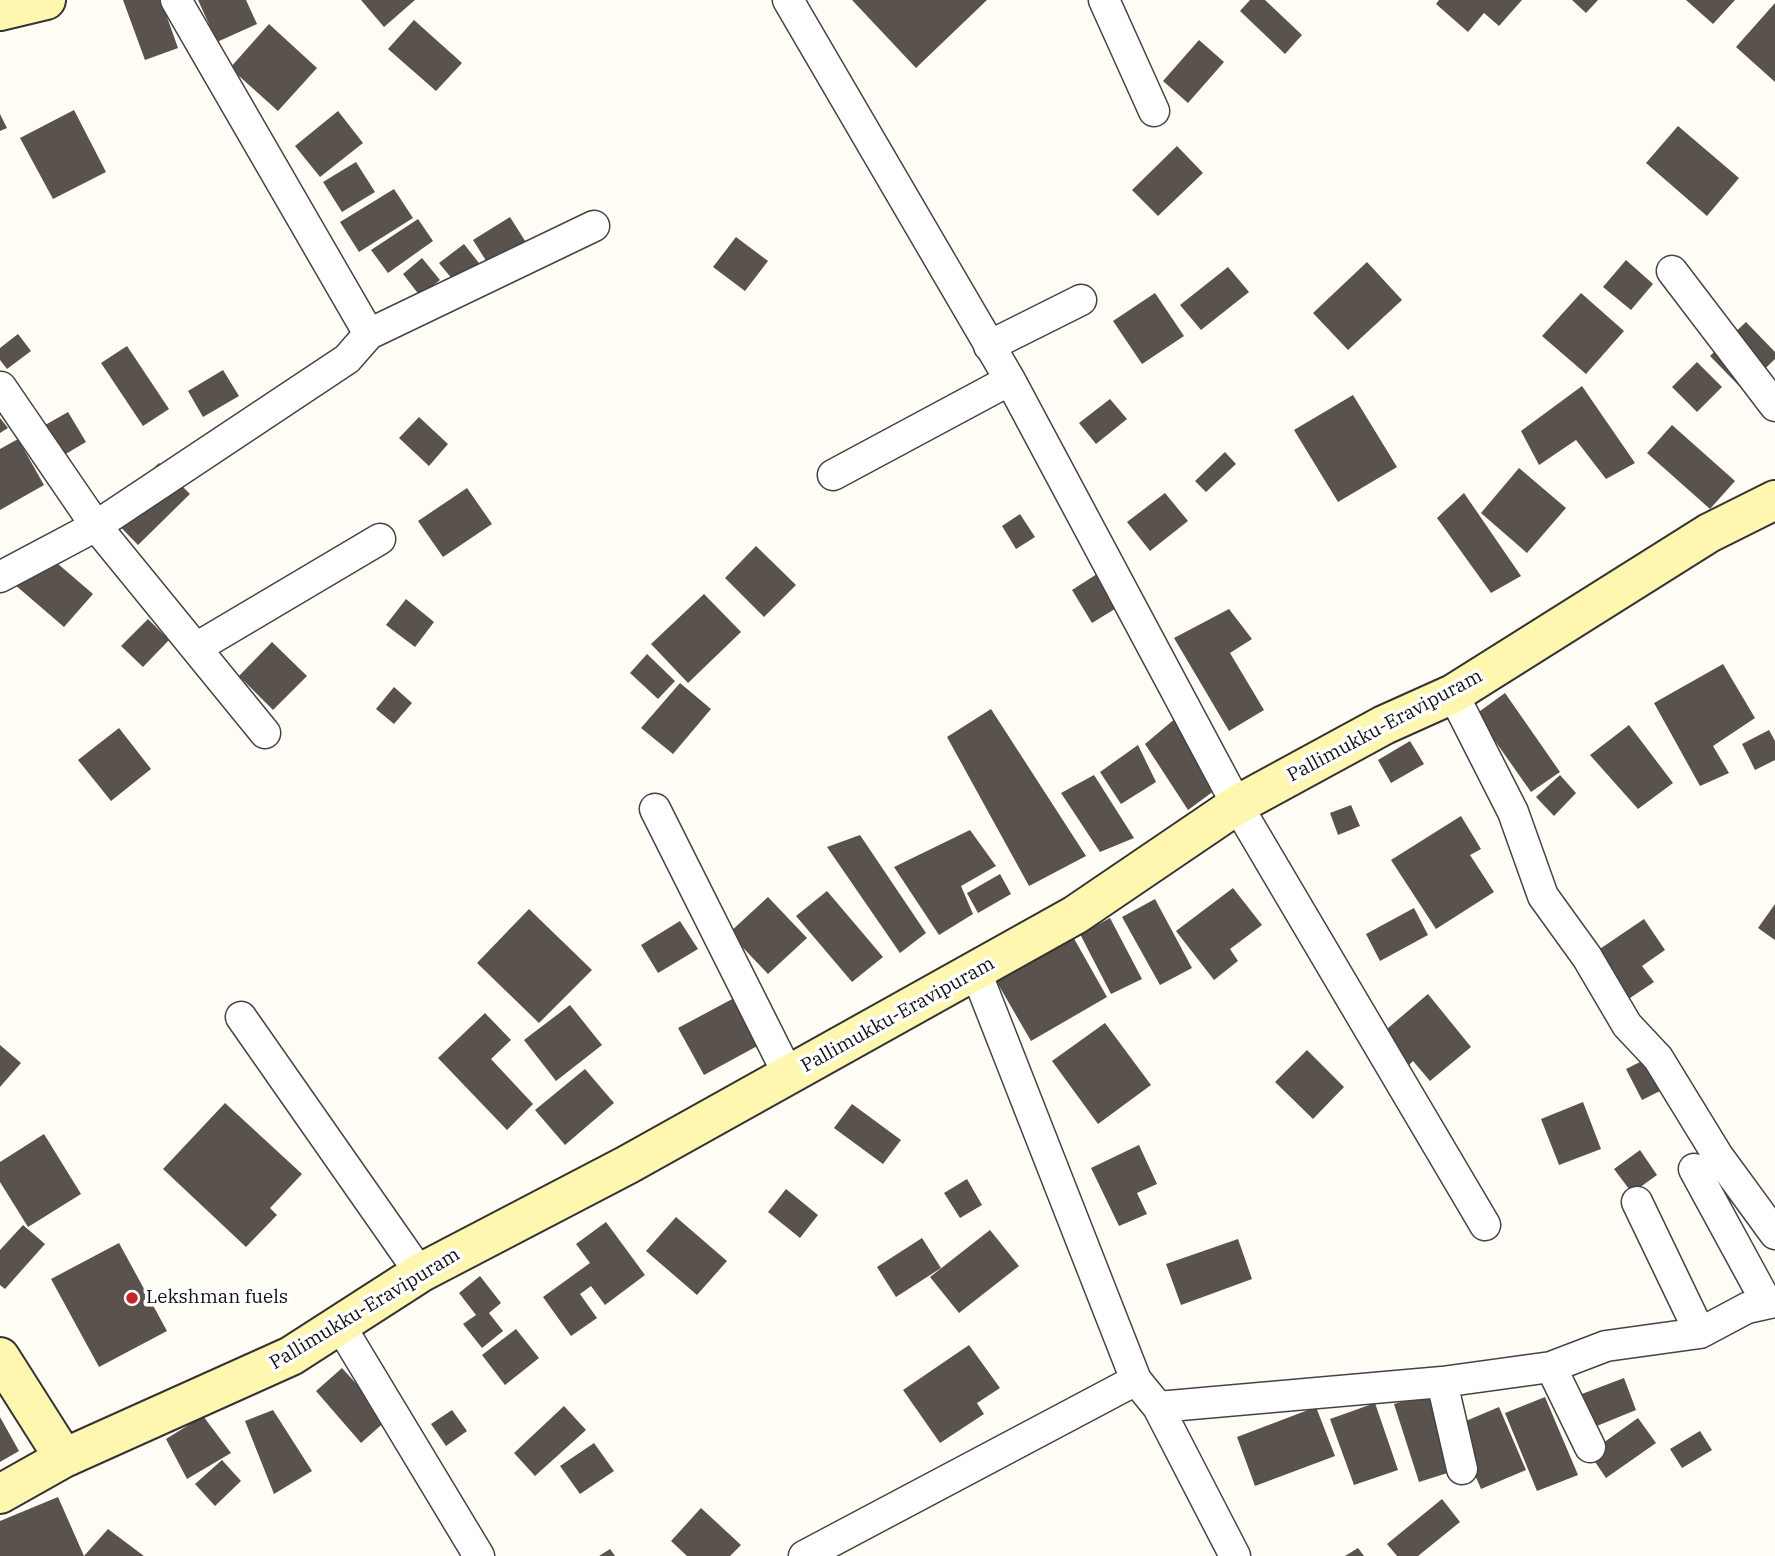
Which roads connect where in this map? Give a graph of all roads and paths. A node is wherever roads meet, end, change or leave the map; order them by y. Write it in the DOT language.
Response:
graph roads {
  1 [pos="46,0"];
  2 [pos="176,0"];
  3 [pos="788,0"];
  4 [pos="1104,0"];
  5 [pos="0,11"];
  6 [pos="1154,111"];
  7 [pos="594,226"];
  8 [pos="1672,271"];
  9 [pos="1081,300"];
  10 [pos="369,334"];
  11 [pos="989,346"];
  12 [pos="1010,380"];
  13 [pos="1,387"];
  14 [pos="1775,406"];
  15 [pos="833,475"];
  16 [pos="1775,500"];
  17 [pos="96,526"];
  18 [pos="380,538"];
  19 [pos="3,570"];
  20 [pos="196,648"];
  21 [pos="1453,694"];
  22 [pos="265,733"];
  23 [pos="1237,805"];
  24 [pos="655,809"];
  25 [pos="976,972"];
  26 [pos="241,1017"];
  27 [pos="789,1076"];
  28 [pos="1694,1169"];
  29 [pos="1637,1202"];
  30 [pos="1485,1225"];
  31 [pos="1775,1234"];
  32 [pos="420,1273"];
  33 [pos="1771,1303"];
  34 [pos="341,1327"];
  35 [pos="1700,1333"];
  36 [pos="0,1357"];
  37 [pos="1551,1367"];
  38 [pos="1136,1380"];
  39 [pos="1442,1382"];
  40 [pos="1158,1407"];
  41 [pos="1590,1447"];
  42 [pos="64,1458"];
  43 [pos="1462,1469"];
  44 [pos="0,1494"];
  45 [pos="479,1556"];
  46 [pos="804,1556"];
  47 [pos="1235,1556"];
  1 -- 5 [label="main road"];
  2 -- 10 [label="street"];
  3 -- 11 [label="street"];
  4 -- 6 [label="street"];
  7 -- 10 [label="street"];
  8 -- 14 [label="street"];
  9 -- 11 [label="street"];
  10 -- 17 [label="street"];
  11 -- 12 [label="street"];
  12 -- 15 [label="street"];
  12 -- 23 [label="street"];
  13 -- 17 [label="street"];
  16 -- 21 [label="main road, Pallimukku-Eravipuram"];
  17 -- 19 [label="street"];
  17 -- 20 [label="street"];
  18 -- 20 [label="street"];
  20 -- 22 [label="street"];
  21 -- 23 [label="main road, Pallimukku-Eravipuram"];
  21 -- 31 [label="street"];
  23 -- 25 [label="main road, Pallimukku-Eravipuram"];
  23 -- 30 [label="street"];
  24 -- 27 [label="street"];
  25 -- 27 [label="main road, Pallimukku-Eravipuram"];
  25 -- 38 [label="street"];
  26 -- 32 [label="street"];
  27 -- 32 [label="main road, Pallimukku-Eravipuram"];
  28 -- 33 [label="street"];
  29 -- 35 [label="street"];
  32 -- 34 [label="main road, Pallimukku-Eravipuram"];
  33 -- 35 [label="street"];
  34 -- 42 [label="main road, Pallimukku-Eravipuram"];
  34 -- 45 [label="street"];
  35 -- 37 [label="street"];
  36 -- 42 [label="main road"];
  37 -- 39 [label="street"];
  37 -- 41 [label="street"];
  38 -- 40 [label="street"];
  38 -- 46 [label="street"];
  39 -- 40 [label="street"];
  39 -- 43 [label="street"];
  40 -- 47 [label="street"];
  42 -- 44 [label="main road, Pallimukku-Eravipuram"];
}
